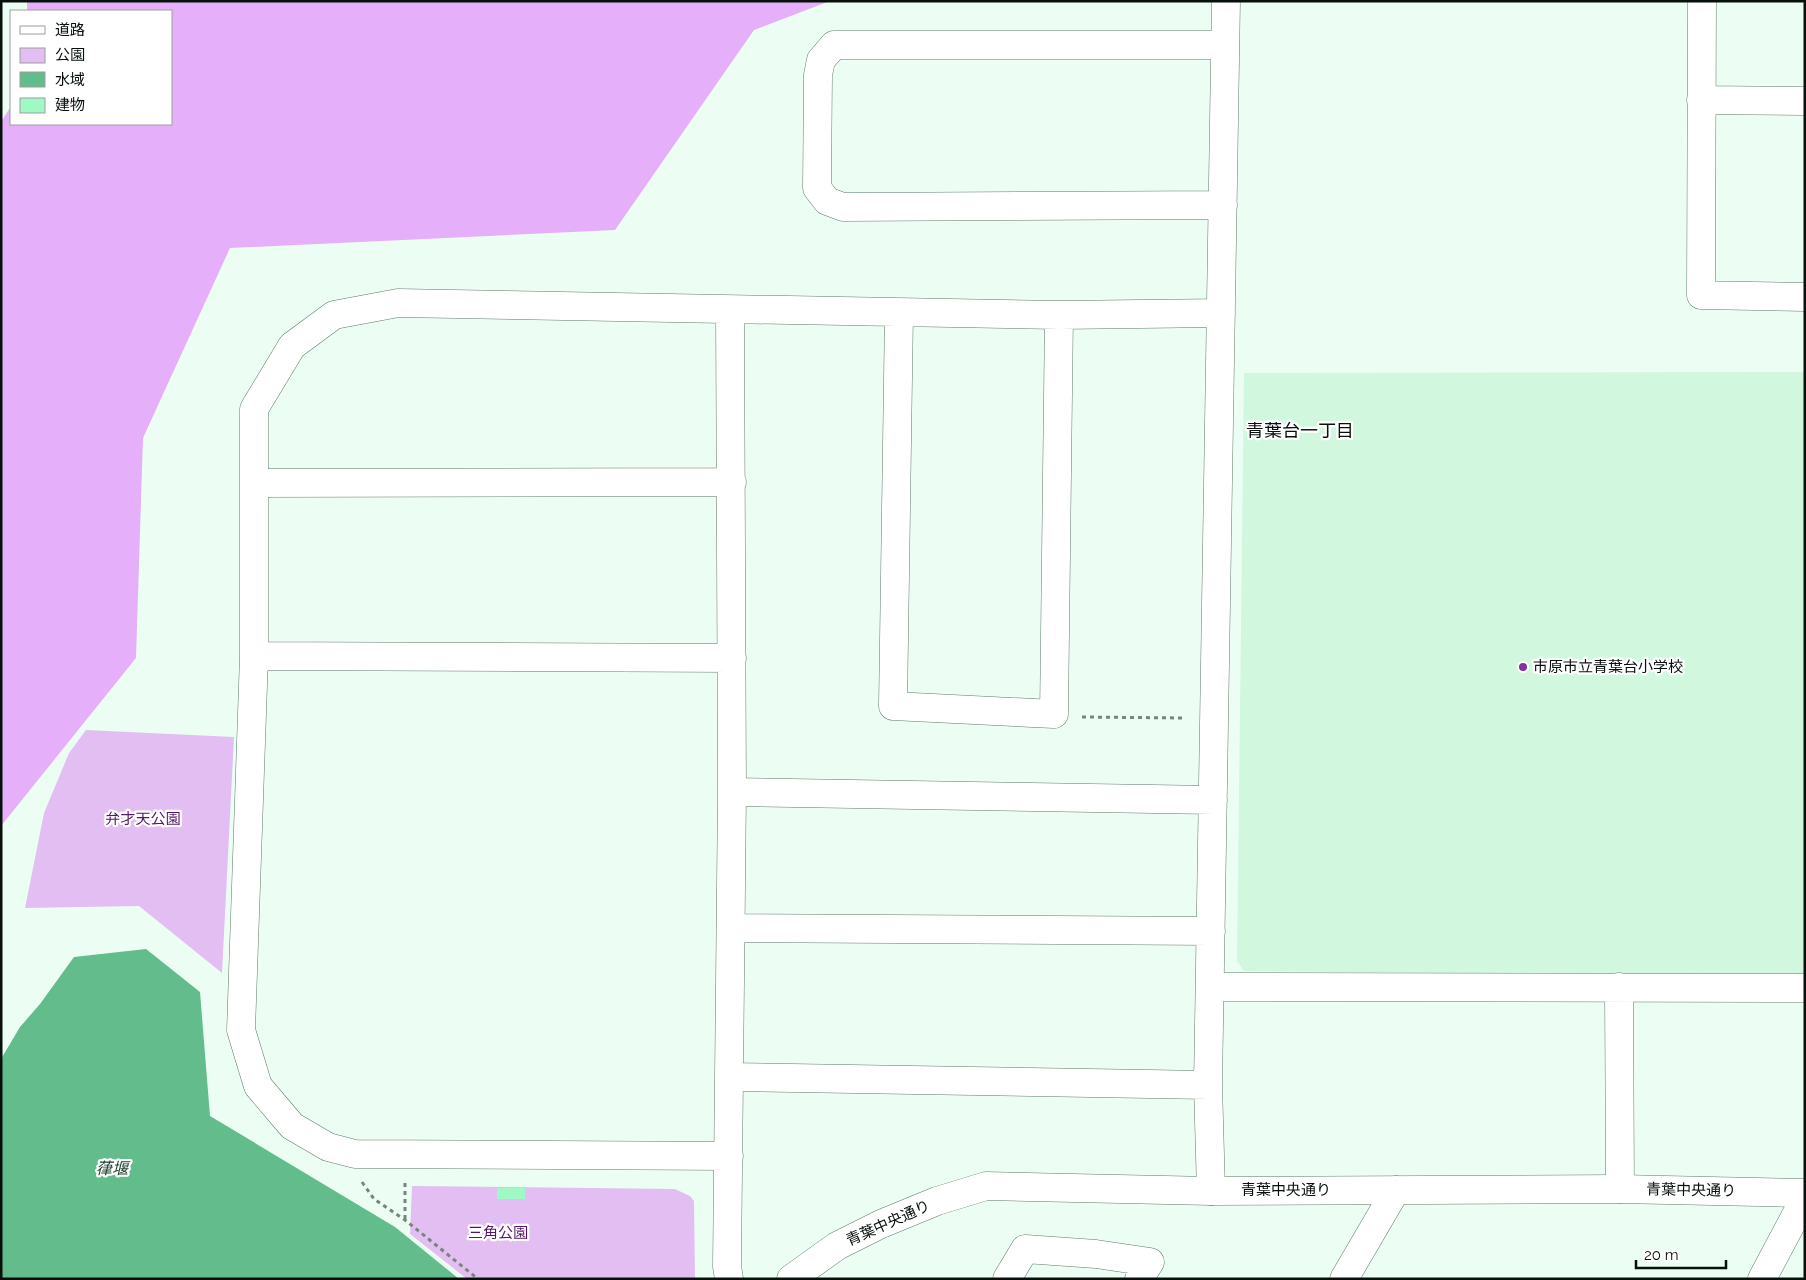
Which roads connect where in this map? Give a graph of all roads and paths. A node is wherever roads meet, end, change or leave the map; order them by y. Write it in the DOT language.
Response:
graph roads {
  1 [pos="1226,1"];
  2 [pos="1702,1"];
  3 [pos="1225,45"];
  4 [pos="1701,100"];
  5 [pos="1805,101"];
  6 [pos="1223,205"];
  7 [pos="1805,298"];
  8 [pos="730,310"];
  9 [pos="899,313"];
  10 [pos="1221,313"];
  11 [pos="1058,315"];
  12 [pos="732,482"];
  13 [pos="254,483"];
  14 [pos="254,656"];
  15 [pos="732,658"];
  16 [pos="1054,714"];
  17 [pos="1214,718"];
  18 [pos="732,792"];
  19 [pos="1213,800"];
  20 [pos="731,928"];
  21 [pos="1211,932"];
  22 [pos="1210,987"];
  23 [pos="1618,987"];
  24 [pos="1805,988"];
  25 [pos="729,1076"];
  26 [pos="1208,1085"];
  27 [pos="355,1154"];
  28 [pos="404,1156"];
  29 [pos="729,1156"];
  30 [pos="1620,1189"];
  31 [pos="1396,1190"];
  32 [pos="1211,1191"];
  33 [pos="1805,1193"];
  34 [pos="1805,1198"];
  35 [pos="405,1220"];
  36 [pos="478,1279"];
  37 [pos="729,1279"];
  38 [pos="790,1279"];
  39 [pos="1007,1279"];
  40 [pos="1139,1279"];
  41 [pos="1344,1279"];
  42 [pos="1762,1279"];
  1 -- 3 [label="street"];
  2 -- 4 [label="street"];
  3 -- 6 [label="street"];
  3 -- 6 [label="street"];
  4 -- 5 [label="street"];
  4 -- 7 [label="street"];
  6 -- 10 [label="street"];
  8 -- 9 [label="street"];
  8 -- 12 [label="street"];
  8 -- 13 [label="street"];
  9 -- 11 [label="street"];
  9 -- 16 [label="street"];
  10 -- 11 [label="street"];
  10 -- 17 [label="street"];
  11 -- 16 [label="street"];
  12 -- 13 [label="street"];
  12 -- 15 [label="street"];
  13 -- 14 [label="street"];
  14 -- 15 [label="street"];
  14 -- 27 [label="street"];
  15 -- 18 [label="street"];
  16 -- 17 [label="path"];
  17 -- 19 [label="street"];
  18 -- 19 [label="street"];
  18 -- 20 [label="street"];
  19 -- 21 [label="street"];
  20 -- 21 [label="street"];
  20 -- 25 [label="street"];
  21 -- 22 [label="street"];
  22 -- 23 [label="street"];
  22 -- 26 [label="street"];
  23 -- 24 [label="street"];
  23 -- 30 [label="street"];
  25 -- 26 [label="street"];
  25 -- 29 [label="street"];
  26 -- 32 [label="street"];
  27 -- 28 [label="street"];
  27 -- 35 [label="path"];
  28 -- 29 [label="street"];
  28 -- 35 [label="path"];
  29 -- 37 [label="street"];
  30 -- 31 [label="street, 青葉中央通り"];
  30 -- 33 [label="street, 青葉中央通り"];
  31 -- 32 [label="street, 青葉中央通り"];
  31 -- 41 [label="street"];
  32 -- 38 [label="street, 青葉中央通り"];
  34 -- 42 [label="street"];
  35 -- 36 [label="path"];
  39 -- 40 [label="street"];
}
